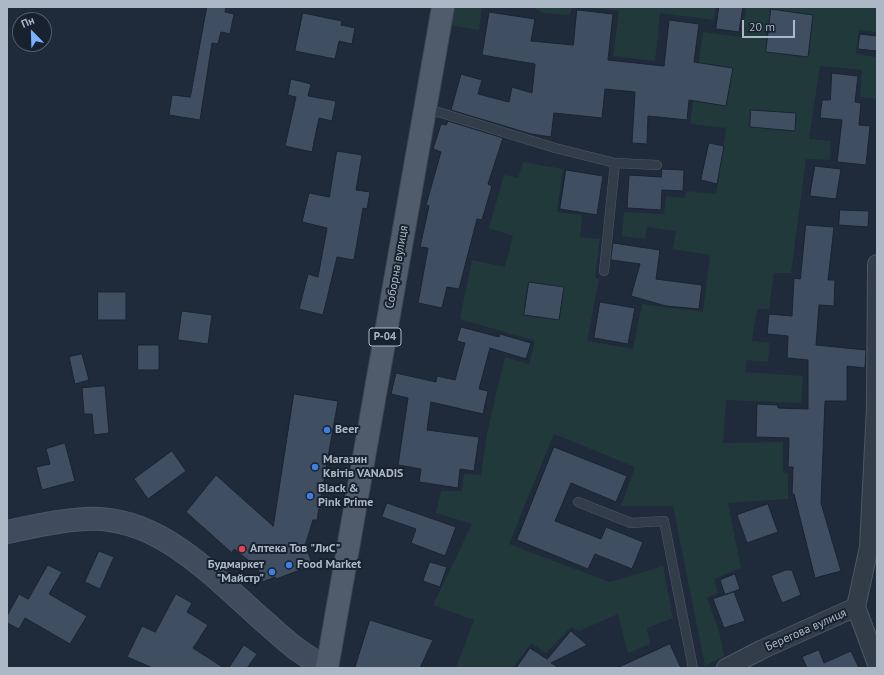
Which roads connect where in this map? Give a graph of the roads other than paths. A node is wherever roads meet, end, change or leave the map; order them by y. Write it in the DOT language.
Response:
graph roads {
  1 [pos="443,7"];
  2 [pos="425,108"];
  3 [pos="615,163"];
  4 [pos="658,165"];
  5 [pos="877,264"];
  6 [pos="604,271"];
  7 [pos="578,502"];
  8 [pos="7,532"];
  9 [pos="856,607"];
  10 [pos="877,664"];
  11 [pos="327,667"];
  12 [pos="693,668"];
  13 [pos="726,668"];
  1 -- 2 [label="main road, Соборна вулиця / Р-04"];
  2 -- 3 [label="lane"];
  2 -- 11 [label="main road, Соборна вулиця / Р-04"];
  3 -- 4 [label="lane"];
  3 -- 6 [label="lane"];
  5 -- 9 [label="street, Берегова вулиця"];
  7 -- 12 [label="lane"];
  8 -- 11 [label="street"];
  9 -- 10 [label="street"];
  9 -- 13 [label="street, Берегова вулиця"];
}
